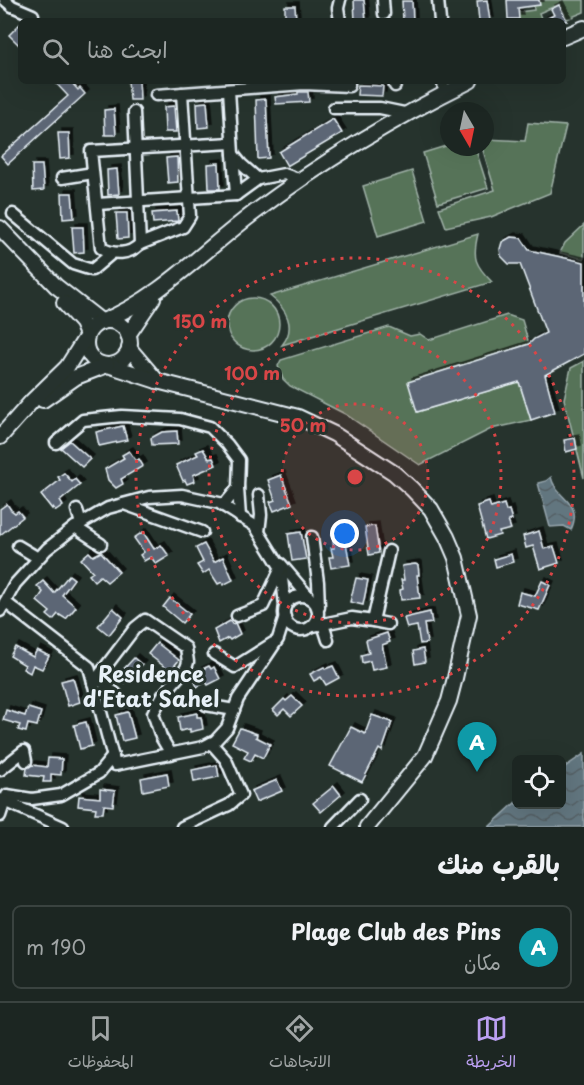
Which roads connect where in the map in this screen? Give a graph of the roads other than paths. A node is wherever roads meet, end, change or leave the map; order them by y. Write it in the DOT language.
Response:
graph roads {
  1 [pos="5,0"];
  2 [pos="340,0"];
  3 [pos="383,0"];
  4 [pos="438,0"];
  5 [pos="384,14"];
  6 [pos="33,15"];
  7 [pos="340,18"];
  8 [pos="440,18"];
  9 [pos="584,28"];
  10 [pos="566,36"];
  11 [pos="255,84"];
  12 [pos="319,84"];
  13 [pos="349,84"];
  14 [pos="458,84"];
  15 [pos="203,86"];
  16 [pos="443,88"];
  17 [pos="229,90"];
  18 [pos="182,93"];
  19 [pos="156,95"];
  20 [pos="334,108"];
  21 [pos="134,112"];
  22 [pos="409,114"];
  23 [pos="90,137"];
  24 [pos="185,145"];
  25 [pos="135,147"];
  26 [pos="233,148"];
  27 [pos="91,151"];
  28 [pos="93,173"];
  29 [pos="63,178"];
  30 [pos="258,179"];
  31 [pos="298,179"];
  32 [pos="236,195"];
  33 [pos="189,196"];
  34 [pos="138,201"];
  35 [pos="97,204"];
  36 [pos="13,214"];
  37 [pos="0,228"];
  38 [pos="0,240"];
  39 [pos="140,244"];
  40 [pos="111,254"];
  41 [pos="159,290"];
  42 [pos="102,322"];
  43 [pos="87,335"];
  44 [pos="129,342"];
  45 [pos="108,365"];
  46 [pos="157,381"];
  47 [pos="22,415"];
  48 [pos="0,438"];
  49 [pos="56,443"];
  50 [pos="237,488"];
  51 [pos="260,495"];
  52 [pos="124,504"];
  53 [pos="223,506"];
  54 [pos="77,510"];
  55 [pos="240,516"];
  56 [pos="78,526"];
  57 [pos="202,532"];
  58 [pos="259,532"];
  59 [pos="312,537"];
  60 [pos="101,544"];
  61 [pos="18,546"];
  62 [pos="389,551"];
  63 [pos="273,555"];
  64 [pos="38,558"];
  65 [pos="281,568"];
  66 [pos="309,597"];
  67 [pos="3,606"];
  68 [pos="319,610"];
  69 [pos="285,612"];
  70 [pos="237,616"];
  71 [pos="373,621"];
  72 [pos="388,624"];
  73 [pos="318,625"];
  74 [pos="297,630"];
  75 [pos="278,639"];
  76 [pos="328,640"];
  77 [pos="214,654"];
  78 [pos="95,680"];
  79 [pos="116,694"];
  80 [pos="206,705"];
  81 [pos="234,710"];
  82 [pos="211,743"];
  83 [pos="171,754"];
  84 [pos="112,756"];
  85 [pos="26,761"];
  86 [pos="0,770"];
  87 [pos="5,797"];
  88 [pos="360,799"];
  89 [pos="0,816"];
  90 [pos="51,824"];
  91 [pos="63,827"];
  92 [pos="182,827"];
  93 [pos="333,827"];
  94 [pos="367,827"];
  1 -- 6 [label="street"];
  2 -- 7 [label="street"];
  3 -- 5 [label="street"];
  4 -- 8 [label="street"];
  9 -- 10 [label="main road"];
  11 -- 17 [label="street"];
  12 -- 13 [label="street"];
  14 -- 16 [label="main road"];
  15 -- 17 [label="street"];
  15 -- 18 [label="street"];
  16 -- 22 [label="main road"];
  17 -- 26 [label="street"];
  18 -- 19 [label="street"];
  18 -- 24 [label="street"];
  20 -- 22 [label="street"];
  21 -- 25 [label="street"];
  22 -- 31 [label="main road"];
  23 -- 27 [label="street"];
  24 -- 25 [label="street"];
  24 -- 26 [label="street"];
  24 -- 33 [label="street"];
  25 -- 27 [label="street"];
  25 -- 34 [label="street"];
  26 -- 30 [label="street"];
  26 -- 32 [label="street"];
  27 -- 28 [label="street"];
  28 -- 29 [label="street"];
  28 -- 35 [label="street"];
  30 -- 31 [label="street"];
  30 -- 32 [label="street"];
  31 -- 41 [label="main road"];
  32 -- 33 [label="street"];
  33 -- 34 [label="street"];
  33 -- 39 [label="street"];
  34 -- 35 [label="street"];
  34 -- 39 [label="street"];
  35 -- 40 [label="street"];
  36 -- 40 [label="street"];
  37 -- 42 [label="main road"];
  38 -- 43 [label="main road"];
  39 -- 40 [label="street"];
  41 -- 42 [label="main road"];
  41 -- 44 [label="main road"];
  42 -- 43 [label="main road"];
  42 -- 44 [label="main road"];
  43 -- 45 [label="main road"];
  43 -- 47 [label="main road"];
  44 -- 45 [label="main road"];
  44 -- 46 [label="main road"];
  45 -- 46 [label="main road"];
  45 -- 47 [label="main road"];
  46 -- 94 [label="main road"];
  47 -- 48 [label="main road"];
  49 -- 50 [label="street"];
  50 -- 53 [label="street"];
  50 -- 55 [label="street"];
  51 -- 58 [label="street"];
  52 -- 53 [label="street"];
  52 -- 56 [label="street"];
  52 -- 57 [label="street"];
  53 -- 55 [label="street"];
  54 -- 56 [label="street"];
  55 -- 58 [label="street"];
  56 -- 60 [label="street"];
  56 -- 64 [label="street"];
  58 -- 63 [label="street"];
  59 -- 68 [label="street"];
  61 -- 64 [label="street"];
  62 -- 71 [label="street"];
  63 -- 65 [label="street"];
  63 -- 66 [label="street"];
  64 -- 67 [label="street"];
  65 -- 69 [label="street"];
  65 -- 70 [label="street"];
  66 -- 68 [label="street"];
  66 -- 69 [label="street"];
  67 -- 78 [label="street"];
  68 -- 73 [label="street"];
  69 -- 74 [label="street"];
  69 -- 75 [label="street"];
  71 -- 72 [label="street"];
  71 -- 73 [label="street"];
  73 -- 74 [label="street"];
  73 -- 76 [label="street"];
  74 -- 75 [label="street"];
  75 -- 77 [label="street"];
  75 -- 81 [label="street"];
  78 -- 79 [label="street"];
  78 -- 83 [label="street"];
  78 -- 84 [label="street"];
  80 -- 81 [label="street"];
  81 -- 82 [label="street"];
  82 -- 83 [label="street"];
  82 -- 92 [label="street"];
  83 -- 84 [label="street"];
  84 -- 87 [label="street"];
  85 -- 86 [label="street"];
  87 -- 89 [label="street"];
  87 -- 90 [label="street"];
  88 -- 93 [label="street"];
  90 -- 91 [label="street"];
}
